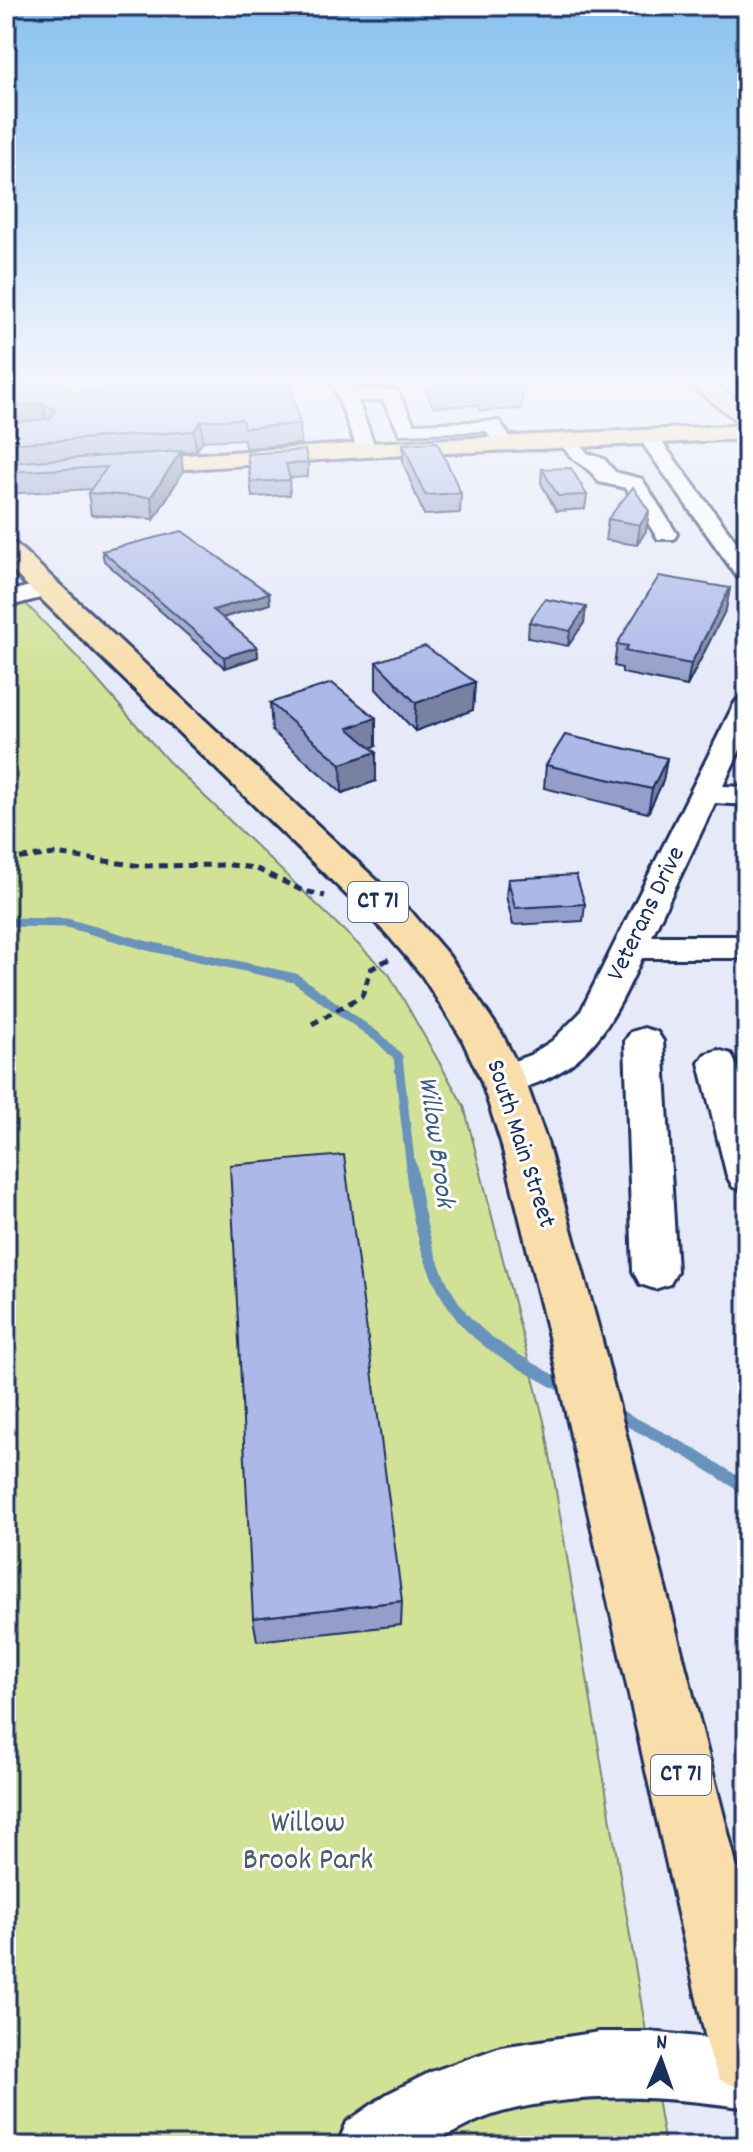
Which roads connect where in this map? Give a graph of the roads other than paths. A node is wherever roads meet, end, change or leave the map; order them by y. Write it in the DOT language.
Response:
graph roads {
  1 [pos="624,481"];
  2 [pos="680,481"];
  3 [pos="666,534"];
  4 [pos="6,550"];
  5 [pos="747,573"];
  6 [pos="47,589"];
  7 [pos="6,600"];
  8 [pos="747,706"];
  9 [pos="706,794"];
  10 [pos="747,796"];
  11 [pos="632,947"];
  12 [pos="747,947"];
  13 [pos="644,1041"];
  14 [pos="718,1063"];
  15 [pos="503,1080"];
  16 [pos="747,1176"];
  17 [pos="655,1271"];
  18 [pos="747,2053"];
  19 [pos="747,2075"];
  20 [pos="371,2146"];
  1 -- 3 [label="street"];
  2 -- 5 [label="street"];
  4 -- 6 [label="main road, South Main Street / CT 71"];
  6 -- 7 [label="street"];
  6 -- 15 [label="main road, South Main Street / CT 71"];
  8 -- 9 [label="street, Veterans Drive"];
  9 -- 10 [label="street"];
  9 -- 11 [label="street, Veterans Drive"];
  11 -- 12 [label="street"];
  11 -- 15 [label="street, Veterans Drive"];
  13 -- 17 [label="street"];
  14 -- 16 [label="street"];
  15 -- 18 [label="main road, South Main Street / CT 71"];
  19 -- 20 [label="street"];
}
